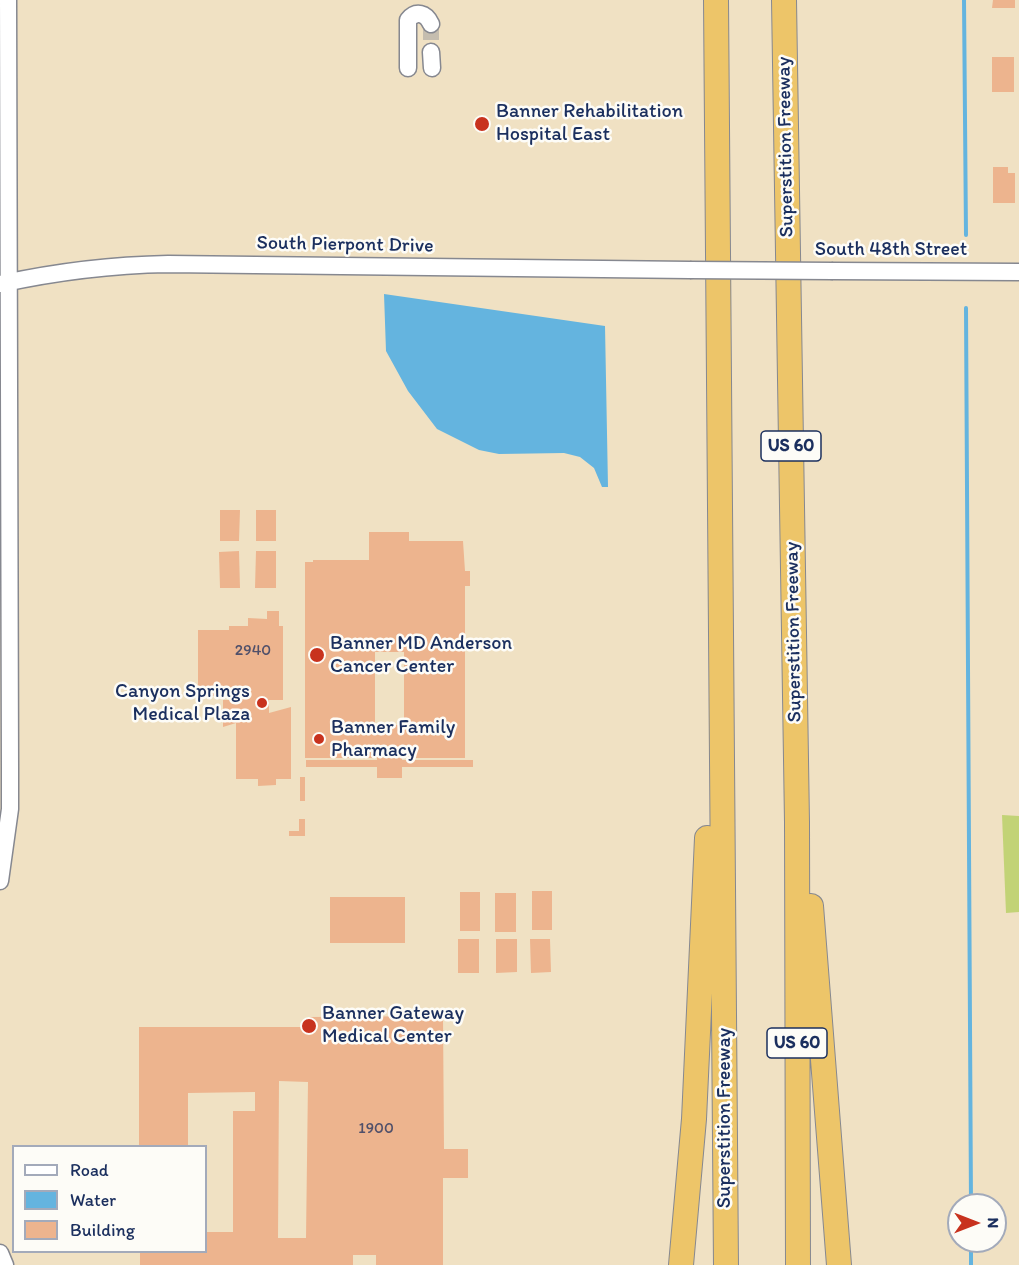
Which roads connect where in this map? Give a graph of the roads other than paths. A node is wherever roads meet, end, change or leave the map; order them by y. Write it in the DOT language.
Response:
graph roads {
  1 [pos="8,0"];
  2 [pos="716,0"];
  3 [pos="786,0"];
  4 [pos="431,24"];
  5 [pos="408,68"];
  6 [pos="690,270"];
  7 [pos="1019,272"];
  8 [pos="5,283"];
  9 [pos="720,572"];
  10 [pos="797,822"];
  11 [pos="3,848"];
  12 [pos="0,881"];
  13 [pos="0,1253"];
  14 [pos="5,1265"];
  15 [pos="681,1265"];
  16 [pos="726,1265"];
  17 [pos="798,1265"];
  18 [pos="839,1265"];
  1 -- 8 [label="street"];
  2 -- 9 [label="highway, Superstition Freeway"];
  3 -- 10 [label="highway, Superstition Freeway / US 60"];
  4 -- 5 [label="street"];
  6 -- 7 [label="street, South 48th Street, bridge"];
  6 -- 8 [label="street, South Pierpont Drive"];
  8 -- 11 [label="street"];
  9 -- 15 [label="highway"];
  9 -- 16 [label="highway, Superstition Freeway"];
  10 -- 17 [label="highway, Superstition Freeway / US 60"];
  10 -- 18 [label="highway"];
  11 -- 12 [label="street"];
  13 -- 14 [label="street"];
}
